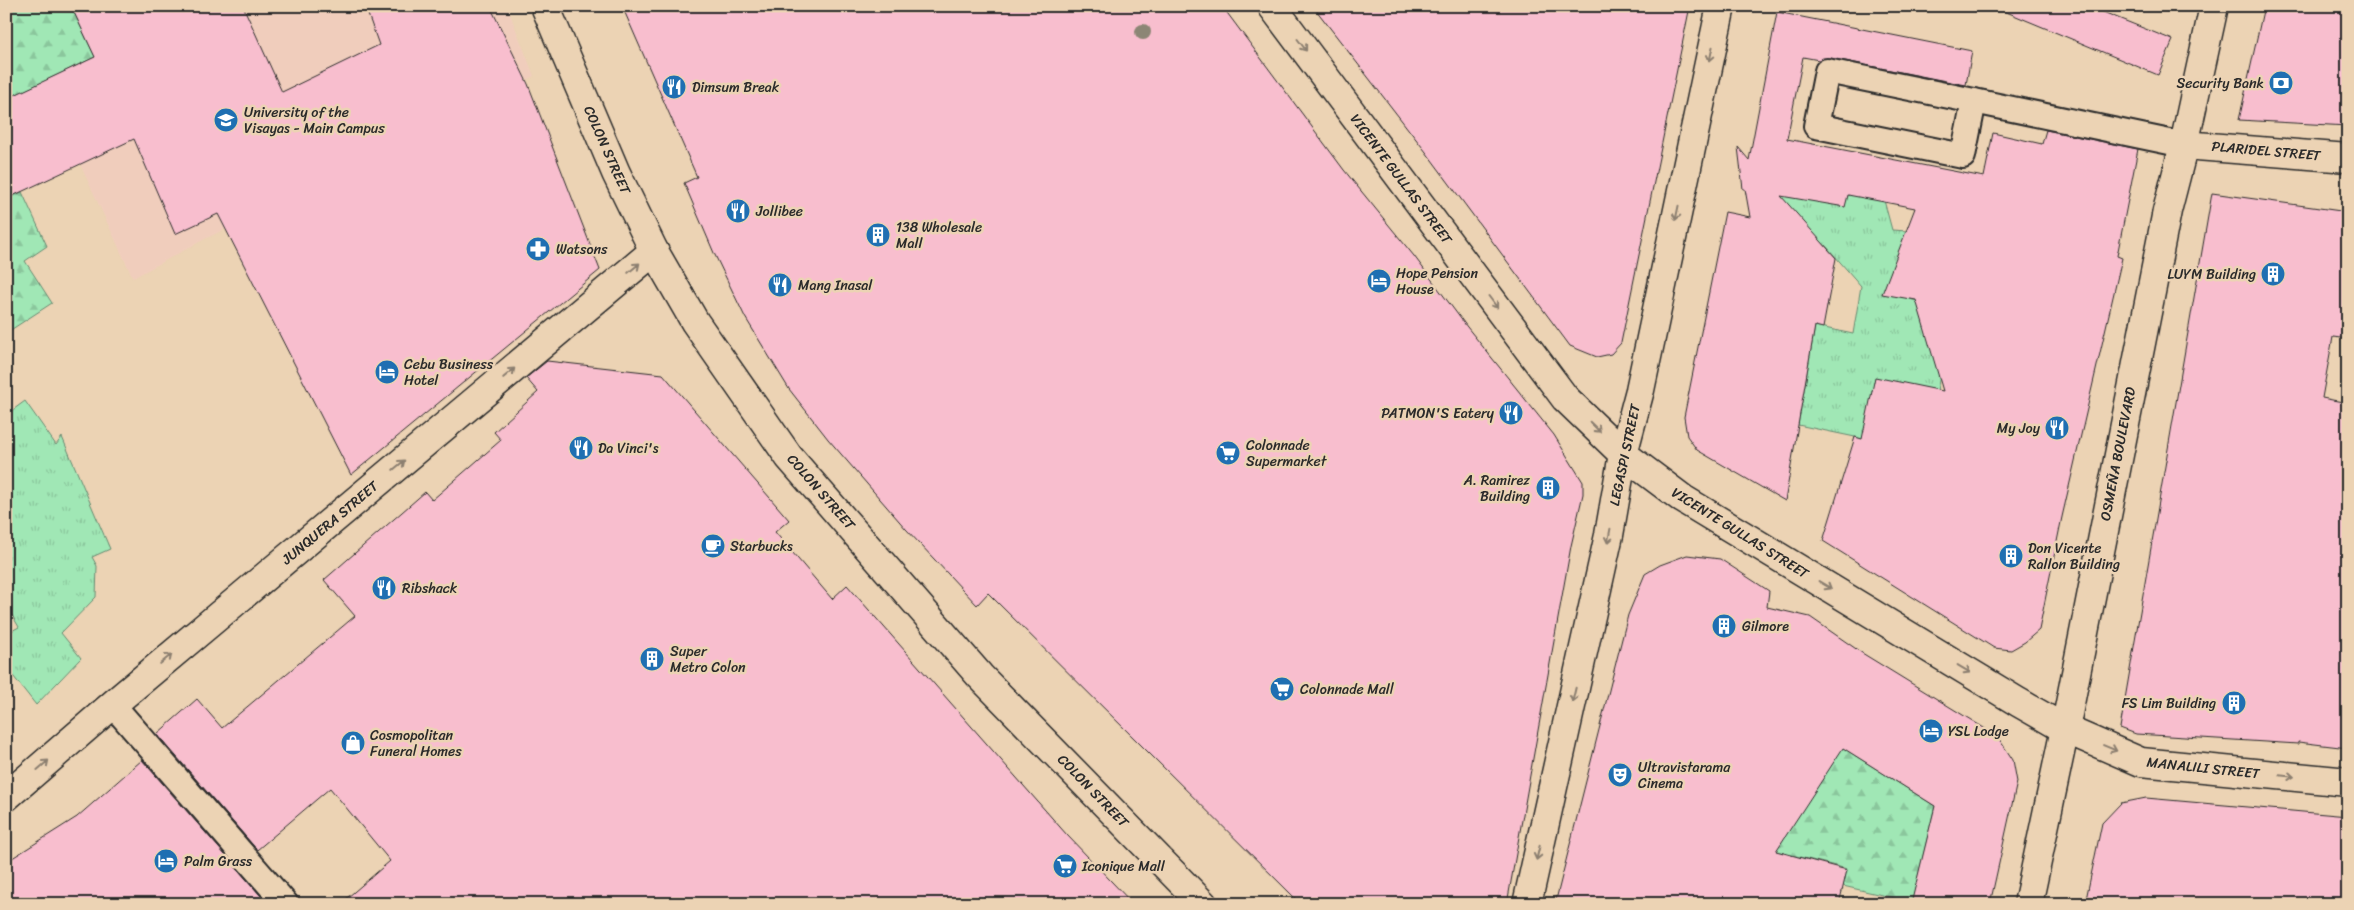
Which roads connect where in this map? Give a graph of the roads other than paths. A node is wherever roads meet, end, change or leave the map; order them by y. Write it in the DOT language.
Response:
graph roads {
  1 [pos="546,6"];
  2 [pos="1272,6"];
  3 [pos="1721,6"];
  4 [pos="2214,6"];
  5 [pos="1974,100"];
  6 [pos="2184,145"];
  7 [pos="2348,158"];
  8 [pos="654,251"];
  9 [pos="1623,454"];
  10 [pos="112,704"];
  11 [pos="2065,729"];
  12 [pos="2348,782"];
  13 [pos="6,797"];
  14 [pos="286,904"];
  15 [pos="1203,904"];
  16 [pos="1527,904"];
  17 [pos="2028,904"];
  1 -- 8 [label="street, COLON STREET"];
  2 -- 9 [label="street, VICENTE GULLAS STREET, one-way"];
  3 -- 9 [label="street, LEGASPI STREET, one-way"];
  4 -- 6 [label="street, OSMEÑA BOULEVARD"];
  5 -- 5 [label="lane"];
  5 -- 6 [label="lane"];
  6 -- 7 [label="street, PLARIDEL STREET"];
  6 -- 11 [label="street, OSMEÑA BOULEVARD"];
  10 -- 8 [label="street, JUNQUERA STREET, one-way"];
  8 -- 15 [label="street, COLON STREET"];
  9 -- 11 [label="street, VICENTE GULLAS STREET, one-way"];
  9 -- 16 [label="street, LEGASPI STREET, one-way"];
  13 -- 10 [label="street, JUNQUERA STREET, one-way"];
  10 -- 14 [label="lane"];
  11 -- 12 [label="street, MANALILI STREET, one-way"];
  11 -- 17 [label="street, OSMEÑA BOULEVARD"];
}
